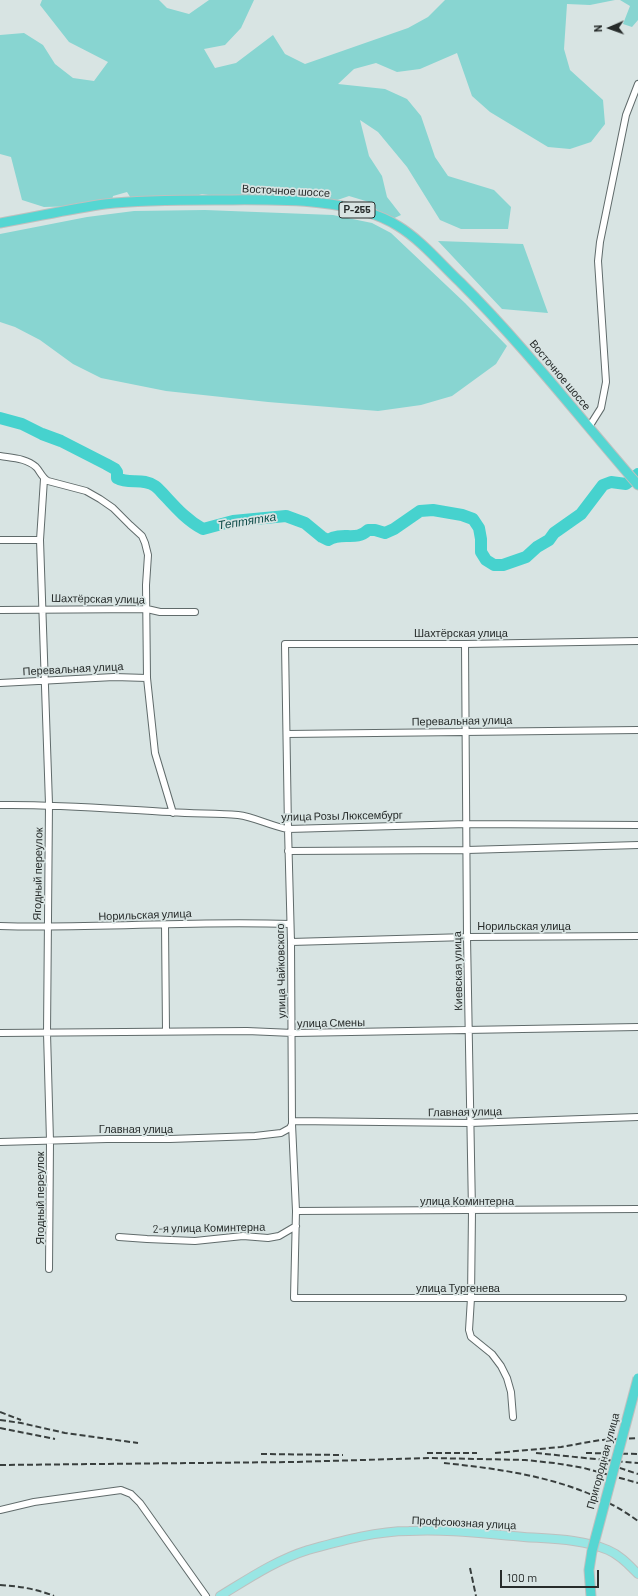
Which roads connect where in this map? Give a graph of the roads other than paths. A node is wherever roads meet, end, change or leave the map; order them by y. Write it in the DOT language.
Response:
graph roads {
  1 [pos="638,84"];
  2 [pos="0,224"];
  3 [pos="589,427"];
  4 [pos="0,456"];
  5 [pos="44,479"];
  6 [pos="638,485"];
  7 [pos="0,540"];
  8 [pos="40,540"];
  9 [pos="43,608"];
  10 [pos="147,609"];
  11 [pos="0,610"];
  12 [pos="195,612"];
  13 [pos="638,642"];
  14 [pos="285,644"];
  15 [pos="465,644"];
  16 [pos="147,678"];
  17 [pos="44,681"];
  18 [pos="0,683"];
  19 [pos="638,730"];
  20 [pos="465,731"];
  21 [pos="287,734"];
  22 [pos="0,804"];
  23 [pos="49,804"];
  24 [pos="173,813"];
  25 [pos="467,824"];
  26 [pos="638,825"];
  27 [pos="288,829"];
  28 [pos="638,845"];
  29 [pos="467,850"];
  30 [pos="288,851"];
  31 [pos="290,924"];
  32 [pos="166,925"];
  33 [pos="0,926"];
  34 [pos="47,928"];
  35 [pos="638,936"];
  36 [pos="467,937"];
  37 [pos="291,942"];
  38 [pos="638,1027"];
  39 [pos="166,1031"];
  40 [pos="469,1031"];
  41 [pos="0,1033"];
  42 [pos="47,1033"];
  43 [pos="293,1033"];
  44 [pos="638,1117"];
  45 [pos="293,1123"];
  46 [pos="470,1123"];
  47 [pos="50,1141"];
  48 [pos="0,1142"];
  49 [pos="638,1209"];
  50 [pos="296,1211"];
  51 [pos="472,1211"];
  52 [pos="296,1226"];
  53 [pos="119,1237"];
  54 [pos="50,1269"];
  55 [pos="294,1298"];
  56 [pos="471,1298"];
  57 [pos="623,1298"];
  58 [pos="638,1378"];
  59 [pos="513,1417"];
  60 [pos="0,1510"];
  61 [pos="638,1574"];
  62 [pos="206,1596"];
  63 [pos="220,1596"];
  64 [pos="591,1596"];
  1 -- 3 [label="street"];
  2 -- 3 [label="highway, Восточное шоссе / Р-255"];
  3 -- 6 [label="highway, Восточное шоссе / Р-255"];
  4 -- 5 [label="street"];
  5 -- 8 [label="street, Ягодный переулок"];
  5 -- 10 [label="street"];
  7 -- 8 [label="street"];
  8 -- 9 [label="street, Ягодный переулок"];
  9 -- 10 [label="street, Шахтёрская улица"];
  9 -- 11 [label="street, Шахтёрская улица"];
  9 -- 17 [label="street, Ягодный переулок"];
  10 -- 12 [label="street, Шахтёрская улица"];
  10 -- 16 [label="street"];
  13 -- 15 [label="street, Шахтёрская улица"];
  14 -- 15 [label="street, Шахтёрская улица"];
  14 -- 21 [label="street, улица Чайковского"];
  15 -- 20 [label="street, Киевская улица"];
  16 -- 17 [label="street, Перевальная улица"];
  16 -- 24 [label="street"];
  17 -- 18 [label="street, Перевальная улица"];
  17 -- 23 [label="street, Ягодный переулок"];
  19 -- 20 [label="street, Перевальная улица"];
  20 -- 21 [label="street, Перевальная улица"];
  20 -- 25 [label="street, Киевская улица"];
  21 -- 27 [label="street, улица Чайковского"];
  22 -- 23 [label="street, улица Розы Люксембург"];
  23 -- 24 [label="street, улица Розы Люксембург"];
  23 -- 34 [label="street, Ягодный переулок"];
  24 -- 27 [label="street, улица Розы Люксембург"];
  25 -- 26 [label="street, улица Розы Люксембург"];
  25 -- 27 [label="street, улица Розы Люксембург"];
  25 -- 29 [label="street, Киевская улица"];
  27 -- 30 [label="street, улица Чайковского"];
  28 -- 29 [label="street"];
  29 -- 30 [label="street"];
  29 -- 36 [label="street, Киевская улица"];
  30 -- 31 [label="street, улица Чайковского"];
  31 -- 32 [label="street, Норильская улица"];
  31 -- 37 [label="street, улица Чайковского"];
  32 -- 34 [label="street, Норильская улица"];
  32 -- 39 [label="street"];
  33 -- 34 [label="street, Норильская улица"];
  34 -- 42 [label="street, Ягодный переулок"];
  35 -- 36 [label="street, Норильская улица"];
  36 -- 37 [label="street, Норильская улица"];
  36 -- 40 [label="street, Киевская улица"];
  37 -- 43 [label="street, улица Чайковского"];
  38 -- 40 [label="street, улица Смены"];
  39 -- 42 [label="street, улица Смены"];
  39 -- 43 [label="street, улица Смены"];
  40 -- 43 [label="street, улица Смены"];
  40 -- 46 [label="street, Киевская улица"];
  41 -- 42 [label="street, улица Смены"];
  42 -- 47 [label="street, Ягодный переулок"];
  43 -- 45 [label="street, улица Чайковского"];
  44 -- 46 [label="street, Главная улица"];
  45 -- 46 [label="street, Главная улица"];
  45 -- 47 [label="street, Главная улица"];
  45 -- 50 [label="street, улица Чайковского"];
  46 -- 51 [label="street, Киевская улица"];
  47 -- 48 [label="street, Главная улица"];
  47 -- 54 [label="street, Ягодный переулок"];
  49 -- 51 [label="street, улица Коминтерна"];
  50 -- 51 [label="street, улица Коминтерна"];
  50 -- 52 [label="street, улица Чайковского"];
  51 -- 56 [label="street, Киевская улица"];
  52 -- 53 [label="street, 2-я улица Коминтерна"];
  52 -- 55 [label="street, улица Чайковского"];
  55 -- 56 [label="street, улица Тургенева"];
  56 -- 57 [label="street, улица Тургенева"];
  56 -- 59 [label="street, Киевская улица"];
  58 -- 64 [label="highway, Пригородная улица, bridge"];
  60 -- 62 [label="street"];
  61 -- 63 [label="main road, Профсоюзная улица"];
}
